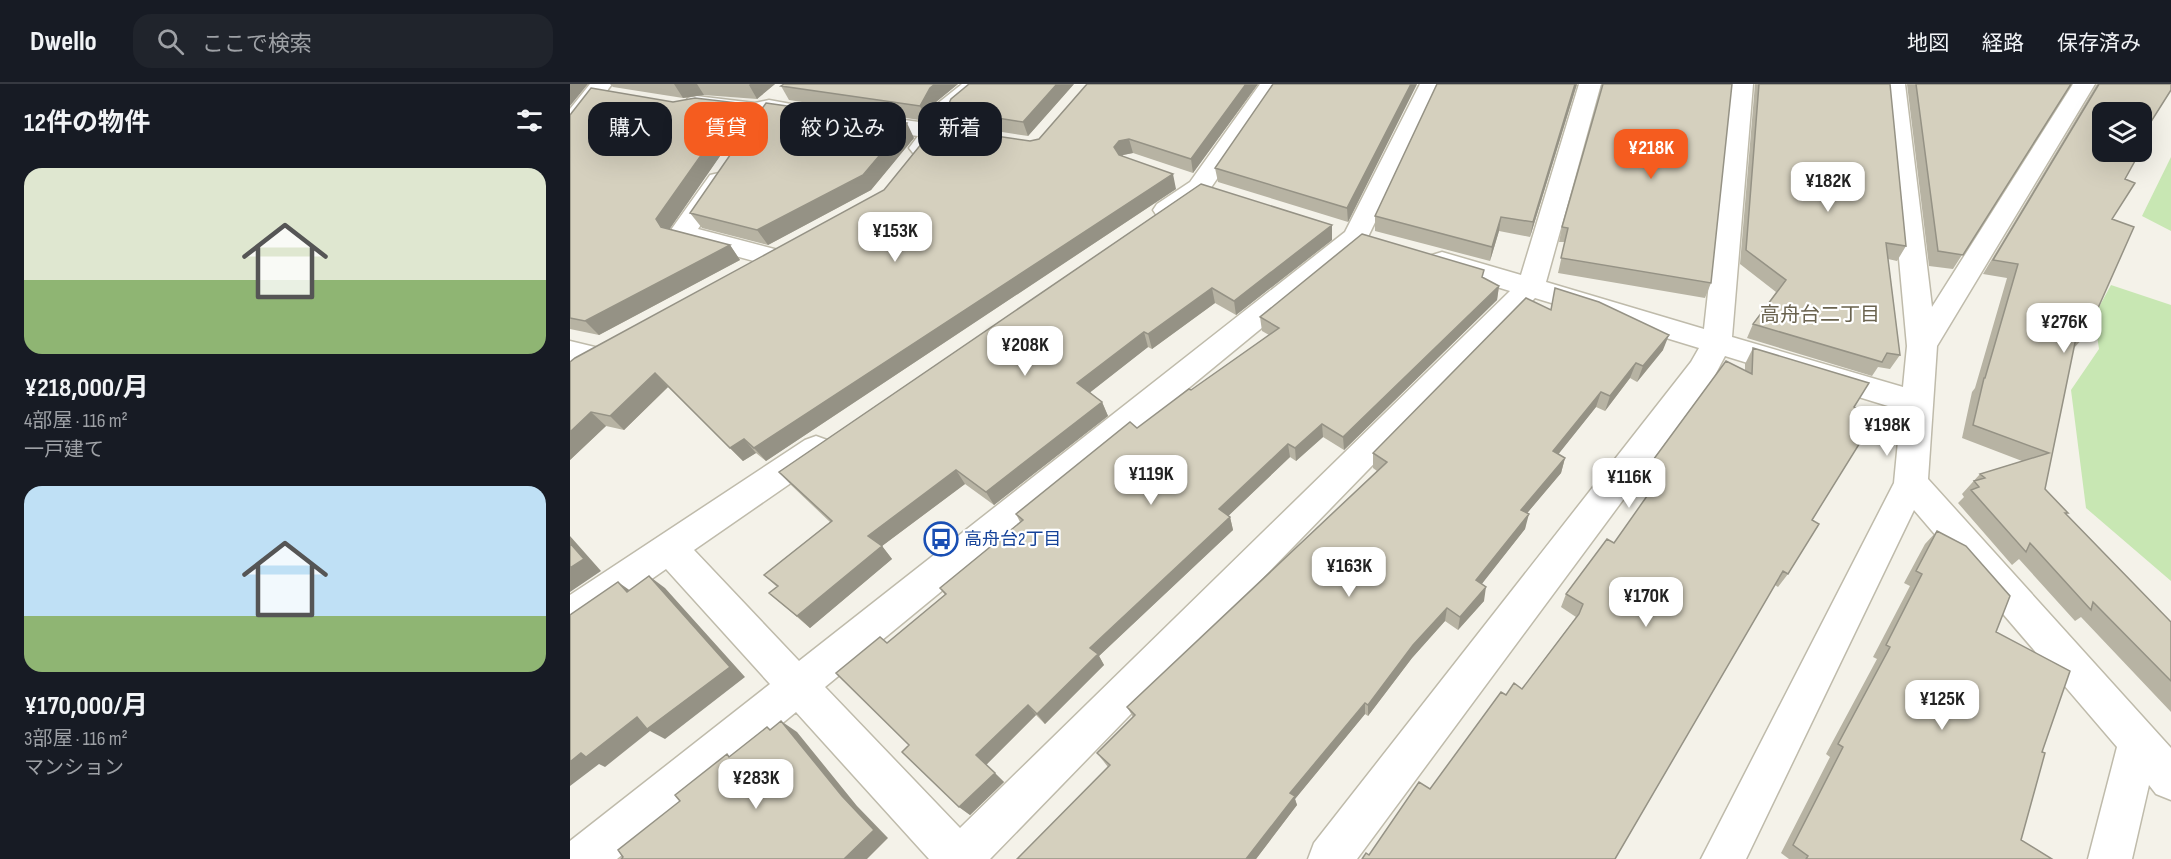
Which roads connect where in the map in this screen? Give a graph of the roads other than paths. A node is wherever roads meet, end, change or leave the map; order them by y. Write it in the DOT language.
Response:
graph roads {
  1 [pos="792,84"];
  2 [pos="975,84"];
  3 [pos="1271,84"];
  4 [pos="1431,84"];
  5 [pos="1590,84"];
  6 [pos="1742,84"];
  7 [pos="1894,84"];
  8 [pos="2084,84"];
  9 [pos="604,91"];
  10 [pos="953,102"];
  11 [pos="672,106"];
  12 [pos="769,107"];
  13 [pos="570,125"];
  14 [pos="918,130"];
  15 [pos="918,152"];
  16 [pos="729,165"];
  17 [pos="908,165"];
  18 [pos="1322,226"];
  19 [pos="1140,228"];
  20 [pos="1367,240"];
  21 [pos="1422,255"];
  22 [pos="741,273"];
  23 [pos="1531,286"];
  24 [pos="1717,342"];
  25 [pos="1922,346"];
  26 [pos="1918,403"];
  27 [pos="836,435"];
  28 [pos="1911,483"];
  29 [pos="670,549"];
  30 [pos="570,615"];
  31 [pos="797,686"];
  32 [pos="2138,743"];
  33 [pos="2171,779"];
  34 [pos="582,859"];
  35 [pos="959,859"];
  36 [pos="1330,859"];
  37 [pos="1723,859"];
  38 [pos="2110,859"];
  1 -- 12 [label="street"];
  2 -- 10 [label="street"];
  3 -- 19 [label="street"];
  4 -- 20 [label="street"];
  5 -- 23 [label="street"];
  6 -- 24 [label="street"];
  7 -- 25 [label="street"];
  8 -- 25 [label="street"];
  9 -- 13 [label="street"];
  11 -- 12 [label="street"];
  12 -- 14 [label="street"];
  15 -- 17 [label="street"];
  16 -- 22 [label="street"];
  18 -- 20 [label="street"];
  20 -- 31 [label="street"];
  21 -- 23 [label="street"];
  23 -- 24 [label="street"];
  23 -- 35 [label="street"];
  24 -- 26 [label="street"];
  24 -- 36 [label="street"];
  25 -- 26 [label="street"];
  26 -- 28 [label="street"];
  27 -- 29 [label="street"];
  28 -- 32 [label="street"];
  28 -- 37 [label="street"];
  29 -- 30 [label="street"];
  29 -- 31 [label="street"];
  31 -- 34 [label="street"];
  31 -- 35 [label="street"];
  32 -- 33 [label="street"];
  32 -- 38 [label="street"];
}
